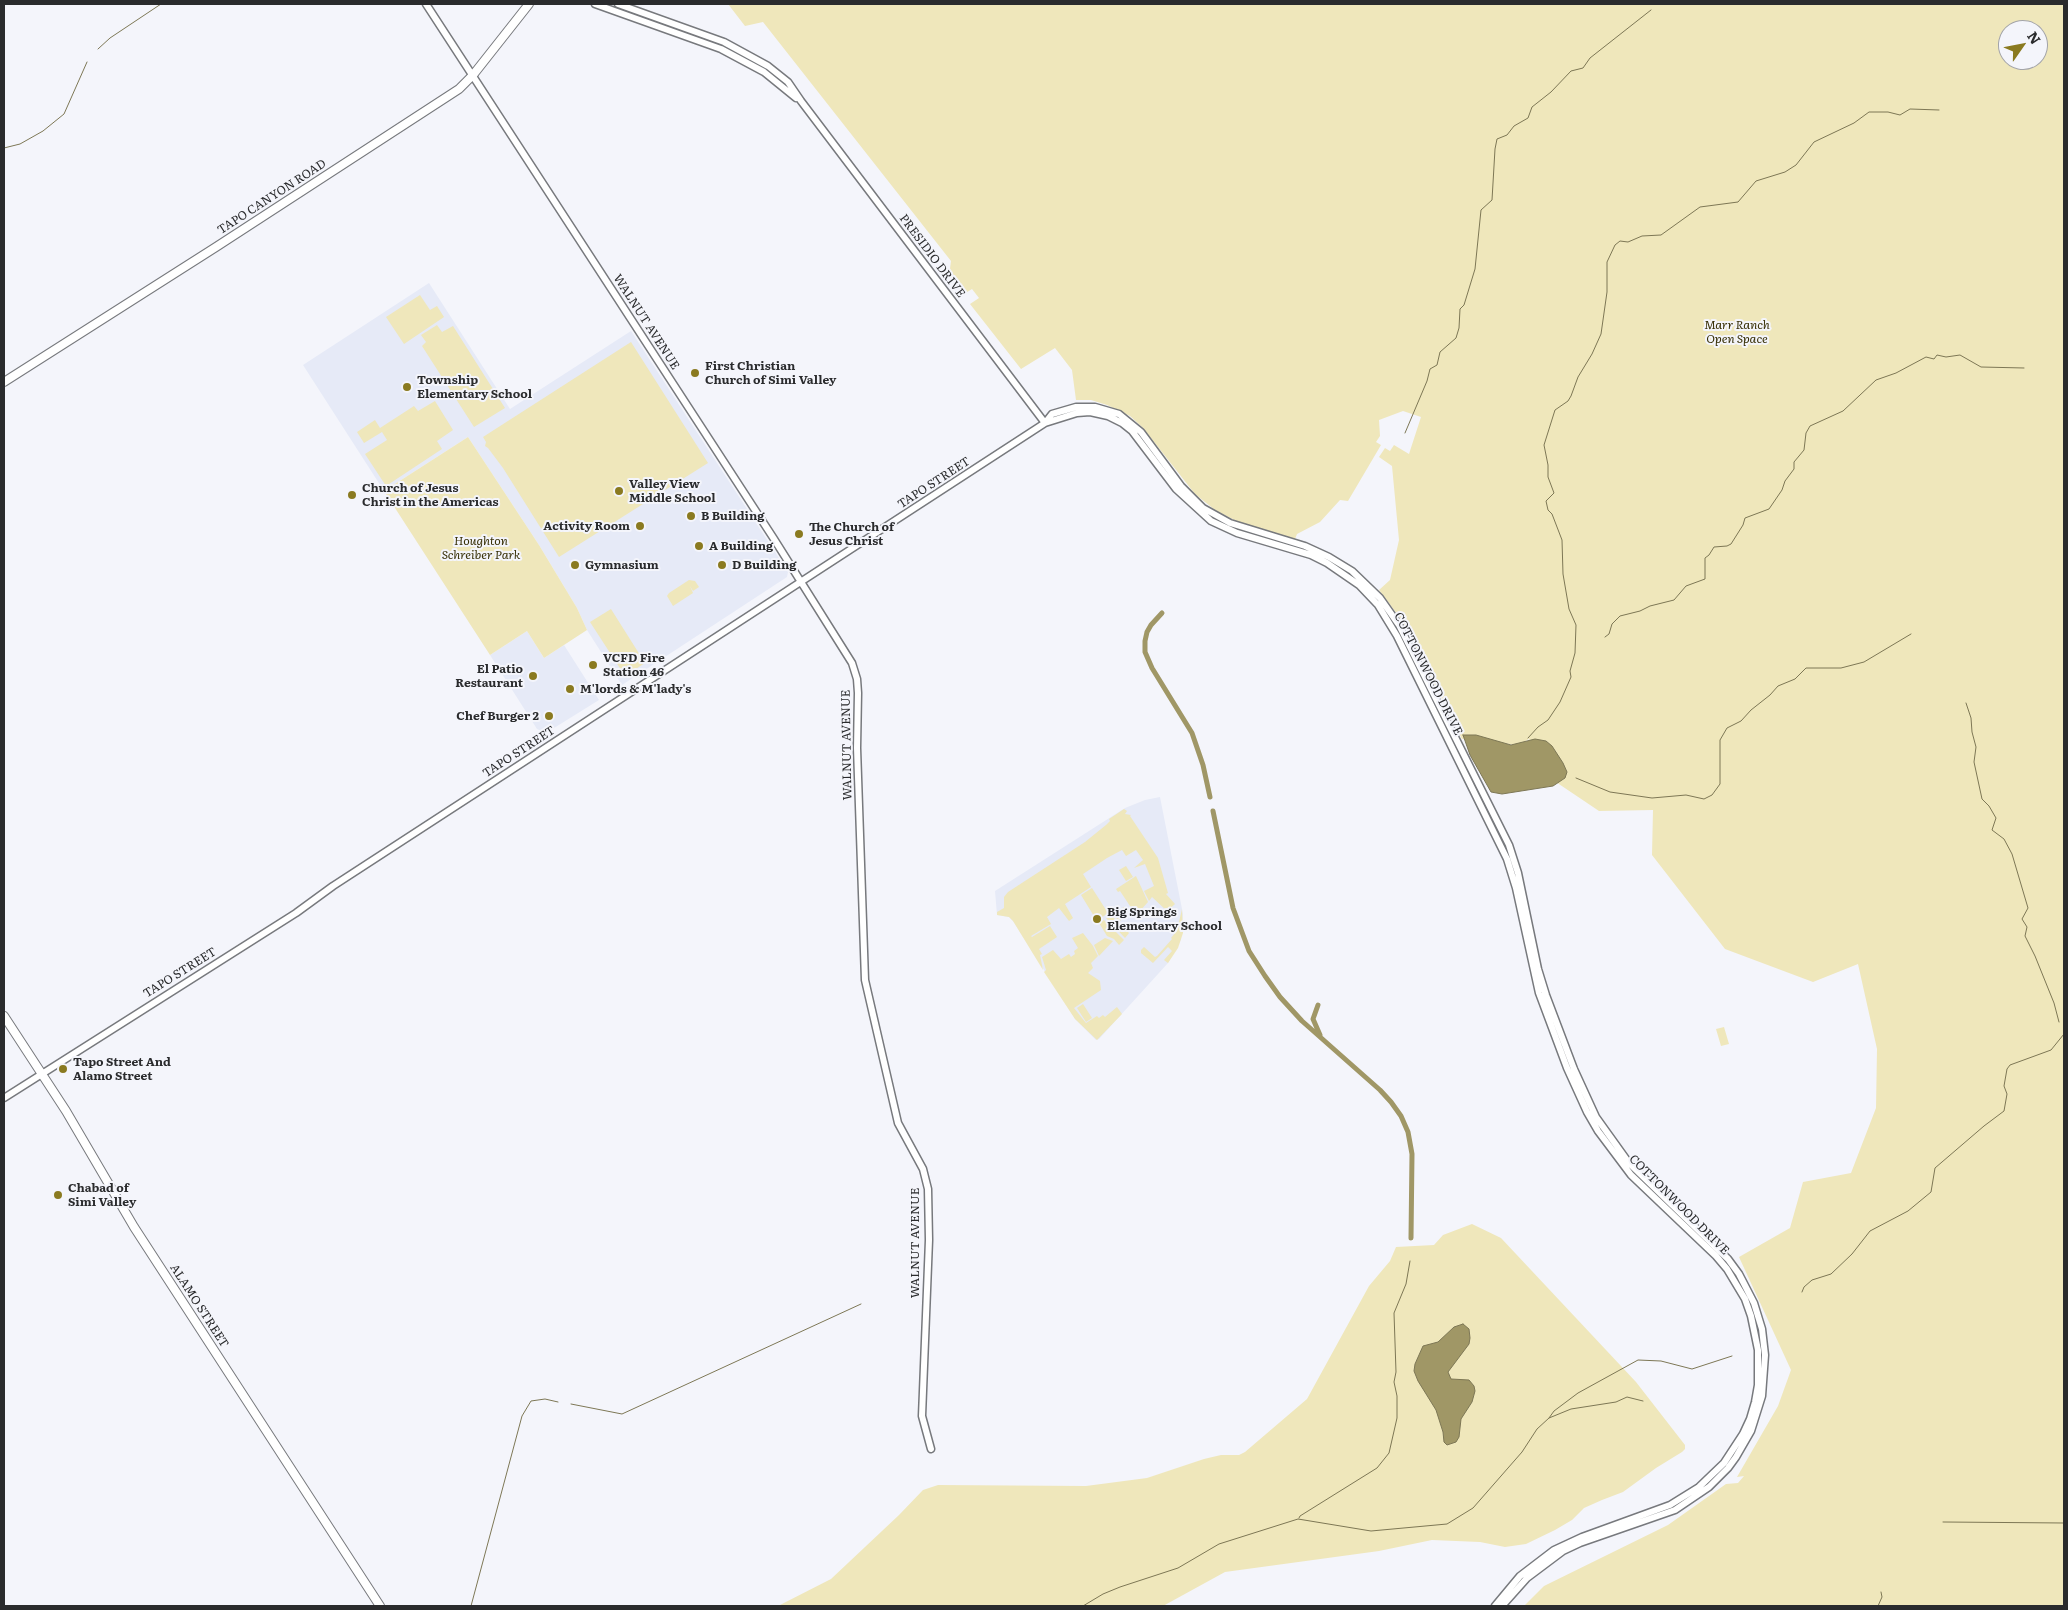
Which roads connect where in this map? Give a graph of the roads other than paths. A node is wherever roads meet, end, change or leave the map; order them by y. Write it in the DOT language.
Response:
graph roads {
  1 [pos="426,4"];
  2 [pos="529,4"];
  3 [pos="595,4"];
  4 [pos="618,4"];
  5 [pos="473,75"];
  6 [pos="801,101"];
  7 [pos="4,382"];
  8 [pos="1045,423"];
  9 [pos="801,582"];
  10 [pos="4,1016"];
  11 [pos="42,1074"];
  12 [pos="4,1098"];
  13 [pos="931,1449"];
  14 [pos="380,1606"];
  15 [pos="1495,1606"];
  16 [pos="1502,1606"];
  1 -- 5 [label="street, WALNUT AVENUE"];
  2 -- 5 [label="main road, TAPO CANYON ROAD"];
  3 -- 6 [label="street, PRESIDIO DRIVE"];
  4 -- 6 [label="street, PRESIDIO DRIVE"];
  5 -- 7 [label="main road, TAPO CANYON ROAD"];
  5 -- 9 [label="street, WALNUT AVENUE"];
  6 -- 8 [label="street, PRESIDIO DRIVE"];
  8 -- 9 [label="street, TAPO STREET"];
  8 -- 15 [label="street, COTTONWOOD DRIVE"];
  8 -- 16 [label="street, COTTONWOOD DRIVE"];
  9 -- 11 [label="street, TAPO STREET"];
  9 -- 13 [label="street, WALNUT AVENUE"];
  10 -- 11 [label="main road, ALAMO STREET"];
  11 -- 12 [label="street, TAPO STREET"];
  11 -- 14 [label="main road, ALAMO STREET"];
}
